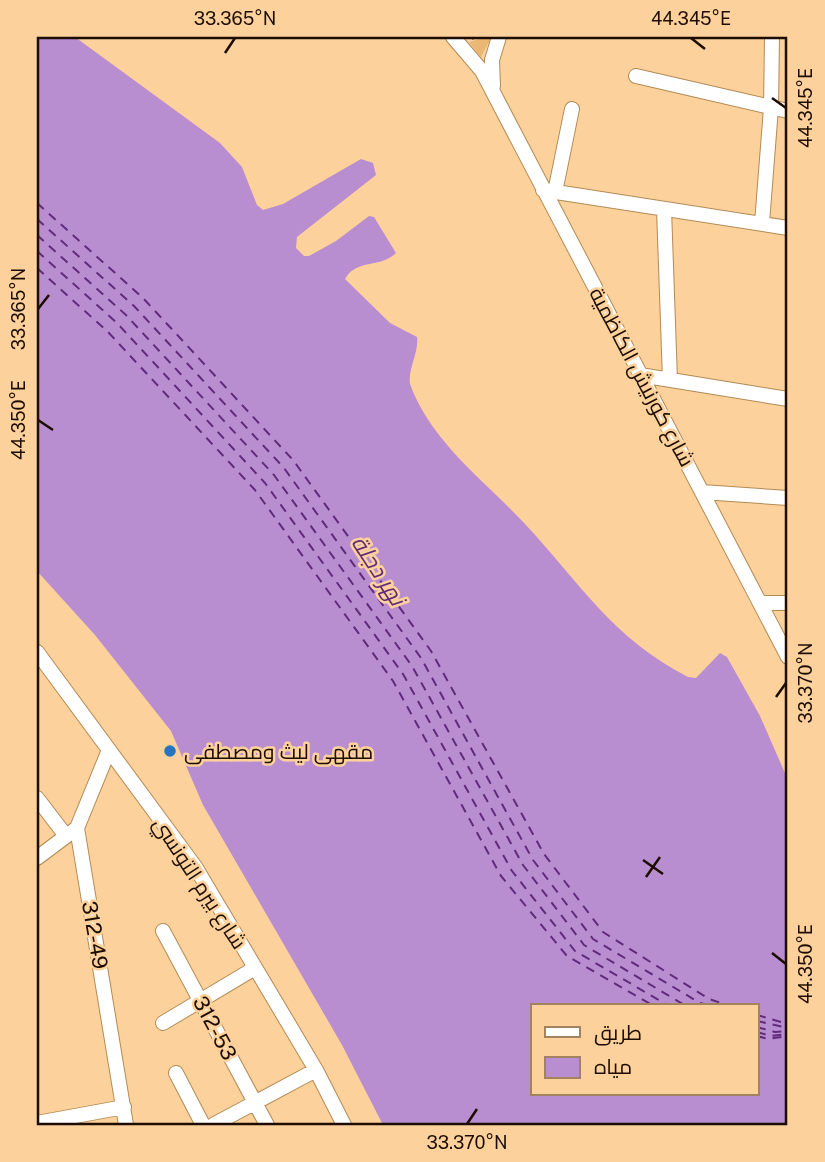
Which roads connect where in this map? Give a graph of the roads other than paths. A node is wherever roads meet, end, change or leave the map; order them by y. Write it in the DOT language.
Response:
graph roads {
  1 [pos="453,37"];
  2 [pos="499,37"];
  3 [pos="772,37"];
  4 [pos="636,76"];
  5 [pos="495,97"];
  6 [pos="771,108"];
  7 [pos="572,110"];
  8 [pos="788,111"];
  9 [pos="549,191"];
  10 [pos="664,209"];
  11 [pos="762,223"];
  12 [pos="788,228"];
  13 [pos="640,375"];
  14 [pos="670,380"];
  15 [pos="788,400"];
  16 [pos="702,492"];
  17 [pos="788,498"];
  18 [pos="760,603"];
  19 [pos="788,603"];
  20 [pos="37,652"];
  21 [pos="788,657"];
  22 [pos="109,750"];
  23 [pos="37,797"];
  24 [pos="71,832"];
  25 [pos="37,858"];
  26 [pos="163,931"];
  27 [pos="255,968"];
  28 [pos="200,1001"];
  29 [pos="163,1023"];
  30 [pos="316,1070"];
  31 [pos="176,1073"];
  32 [pos="254,1102"];
  33 [pos="124,1107"];
  34 [pos="37,1123"];
  35 [pos="339,1123"];
  36 [pos="126,1125"];
  37 [pos="203,1125"];
  38 [pos="213,1125"];
  39 [pos="267,1125"];
  1 -- 5 [label="street, شارع كورنيش الكاظمية"];
  2 -- 5 [label="street, شارع كورنيش الكاظمية"];
  3 -- 6 [label="street"];
  4 -- 6 [label="street"];
  5 -- 9 [label="street, شارع كورنيش الكاظمية"];
  6 -- 8 [label="street"];
  6 -- 11 [label="street"];
  7 -- 9 [label="street"];
  9 -- 10 [label="street"];
  9 -- 13 [label="street, شارع كورنيش الكاظمية"];
  10 -- 11 [label="street"];
  10 -- 14 [label="street"];
  11 -- 12 [label="street"];
  13 -- 14 [label="street"];
  13 -- 16 [label="street, شارع كورنيش الكاظمية"];
  14 -- 15 [label="street"];
  16 -- 17 [label="street"];
  16 -- 18 [label="street, شارع كورنيش الكاظمية"];
  18 -- 19 [label="street"];
  18 -- 21 [label="street, شارع كورنيش الكاظمية"];
  20 -- 22 [label="street, شارع بيرم التونسي"];
  22 -- 24 [label="street"];
  22 -- 27 [label="street, شارع بيرم التونسي"];
  23 -- 24 [label="street"];
  24 -- 25 [label="street"];
  24 -- 33 [label="street, 312-49"];
  26 -- 28 [label="street, 312-53"];
  27 -- 28 [label="street"];
  27 -- 30 [label="street, شارع بيرم التونسي"];
  28 -- 29 [label="street"];
  28 -- 32 [label="street, 312-53"];
  30 -- 32 [label="street"];
  30 -- 35 [label="street, شارع بيرم التونسي"];
  31 -- 37 [label="street"];
  32 -- 38 [label="street"];
  32 -- 39 [label="street, 312-53"];
  33 -- 34 [label="street"];
  33 -- 36 [label="street, 312-49"];
}
